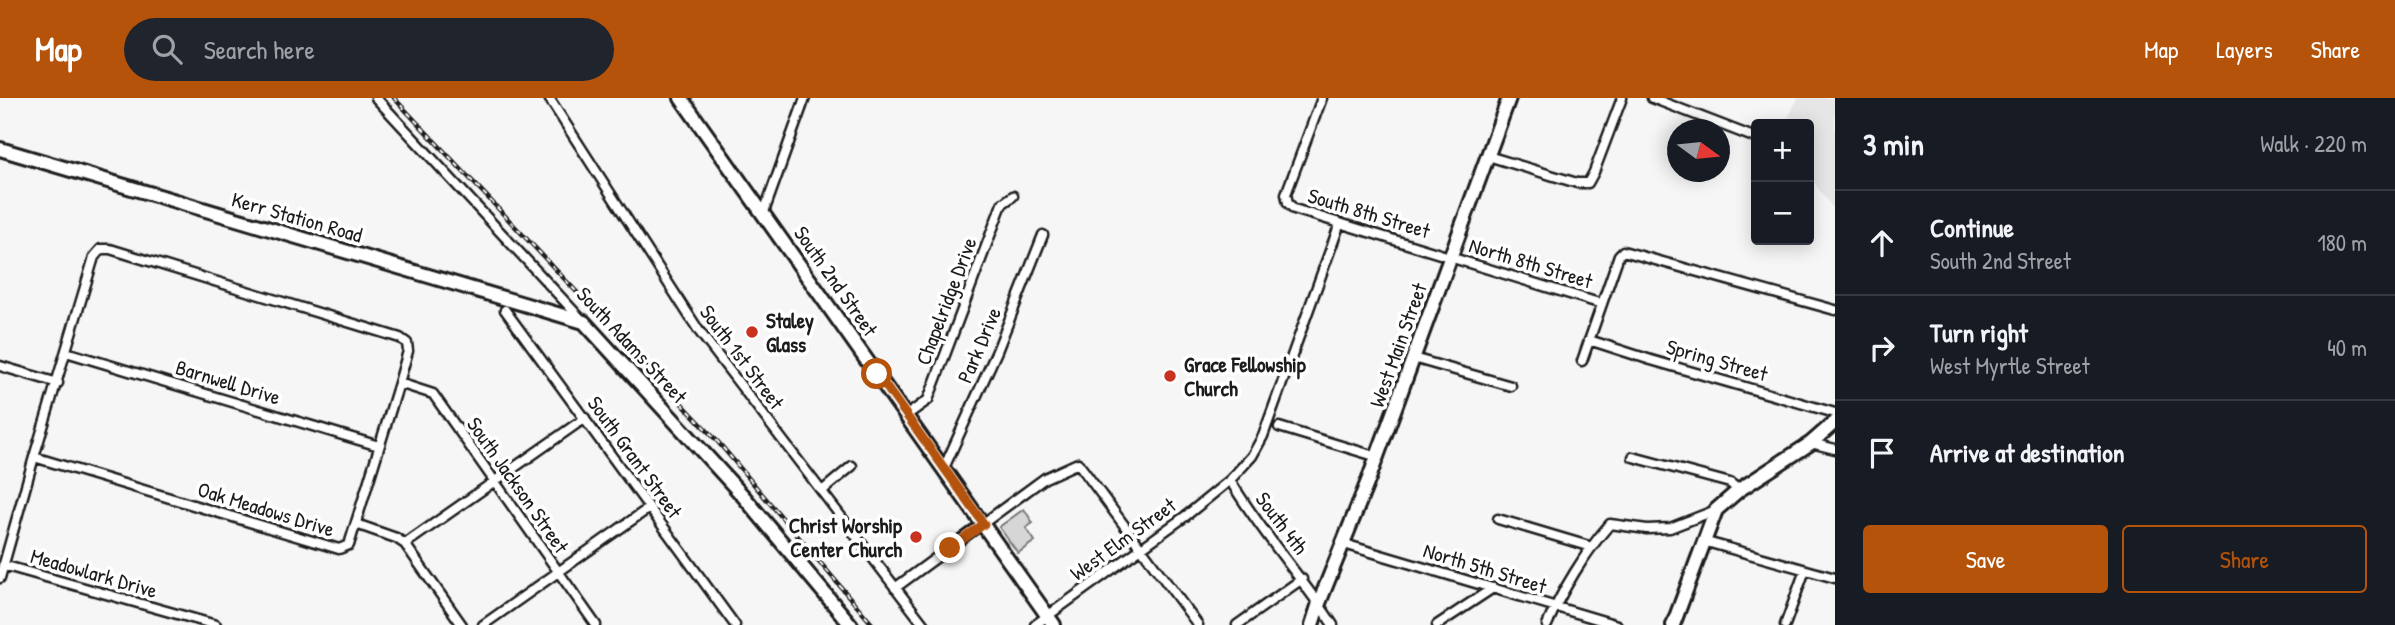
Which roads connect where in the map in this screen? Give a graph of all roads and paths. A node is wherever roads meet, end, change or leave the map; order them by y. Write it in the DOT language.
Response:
graph roads {
  1 [pos="376,98"];
  2 [pos="549,98"];
  3 [pos="681,98"];
  4 [pos="805,98"];
  5 [pos="1322,98"];
  6 [pos="1508,98"];
  7 [pos="1622,98"];
  8 [pos="1653,98"];
  9 [pos="1751,136"];
  10 [pos="0,149"];
  11 [pos="1488,156"];
  12 [pos="1013,196"];
  13 [pos="764,212"];
  14 [pos="1340,223"];
  15 [pos="1043,235"];
  16 [pos="1450,256"];
  17 [pos="1602,304"];
  18 [pos="506,310"];
  19 [pos="1835,310"];
  20 [pos="584,322"];
  21 [pos="1590,340"];
  22 [pos="66,352"];
  23 [pos="1413,358"];
  24 [pos="1582,360"];
  25 [pos="0,366"];
  26 [pos="58,383"];
  27 [pos="399,383"];
  28 [pos="1511,386"];
  29 [pos="1835,413"];
  30 [pos="907,415"];
  31 [pos="585,418"];
  32 [pos="1835,422"];
  33 [pos="1279,427"];
  34 [pos="1811,443"];
  35 [pos="379,446"];
  36 [pos="1835,449"];
  37 [pos="34,457"];
  38 [pos="1378,457"];
  39 [pos="1633,457"];
  40 [pos="852,466"];
  41 [pos="944,468"];
  42 [pos="495,481"];
  43 [pos="1232,484"];
  44 [pos="1739,490"];
  45 [pos="822,491"];
  46 [pos="649,508"];
  47 [pos="1716,510"];
  48 [pos="1498,519"];
  49 [pos="356,524"];
  50 [pos="984,524"];
  51 [pos="1703,541"];
  52 [pos="405,544"];
  53 [pos="1344,544"];
  54 [pos="1592,547"];
  55 [pos="1140,548"];
  56 [pos="3,565"];
  57 [pos="1805,570"];
  58 [pos="558,573"];
  59 [pos="0,578"];
  60 [pos="1835,578"];
  61 [pos="1302,579"];
  62 [pos="895,588"];
  63 [pos="1493,588"];
  64 [pos="1319,603"];
  65 [pos="1555,607"];
  66 [pos="1051,621"];
  67 [pos="847,623"];
  68 [pos="216,625"];
  69 [pos="462,625"];
  70 [pos="483,625"];
  71 [pos="596,625"];
  72 [pos="734,625"];
  73 [pos="924,625"];
  74 [pos="1035,625"];
  75 [pos="1198,625"];
  76 [pos="1237,625"];
  77 [pos="1306,625"];
  78 [pos="1312,625"];
  79 [pos="1333,625"];
  80 [pos="1437,625"];
  81 [pos="1547,625"];
  82 [pos="1617,625"];
  83 [pos="1673,625"];
  84 [pos="1785,625"];
  1 -- 20 [label="street, South Adams Street"];
  2 -- 45 [label="street, South 1st Street"];
  3 -- 13 [label="street, South 2nd Street"];
  4 -- 13 [label="street"];
  5 -- 14 [label="street, South 8th Street"];
  6 -- 11 [label="street, West Main Street"];
  7 -- 11 [label="street"];
  8 -- 9 [label="street"];
  10 -- 20 [label="street, Kerr Station Road"];
  11 -- 16 [label="street, West Main Street"];
  12 -- 30 [label="street, Chapelridge Drive"];
  13 -- 30 [label="street, South 2nd Street"];
  14 -- 16 [label="street, South 8th Street"];
  14 -- 43 [label="street, West Elm Street"];
  15 -- 41 [label="street, Park Drive"];
  16 -- 17 [label="street, North 8th Street"];
  16 -- 23 [label="street, West Main Street"];
  17 -- 19 [label="street"];
  17 -- 21 [label="street"];
  18 -- 31 [label="street, South Grant Street"];
  20 -- 67 [label="street, South Adams Street"];
  21 -- 24 [label="street"];
  21 -- 29 [label="street, Spring Street"];
  22 -- 26 [label="street, Oak Meadows Drive"];
  22 -- 27 [label="street, Oak Meadows Drive"];
  22 -- 35 [label="street, Barnwell Drive"];
  23 -- 28 [label="street"];
  23 -- 38 [label="street, West Main Street"];
  25 -- 26 [label="street"];
  26 -- 37 [label="street, Oak Meadows Drive"];
  27 -- 35 [label="street, Oak Meadows Drive"];
  27 -- 42 [label="street, South Jackson Street"];
  30 -- 41 [label="street, South 2nd Street"];
  31 -- 42 [label="street"];
  31 -- 46 [label="street, South Grant Street"];
  32 -- 34 [label="street"];
  33 -- 38 [label="street"];
  34 -- 36 [label="street"];
  34 -- 44 [label="street"];
  35 -- 49 [label="street, Oak Meadows Drive"];
  37 -- 49 [label="street, Oak Meadows Drive"];
  37 -- 56 [label="street"];
  38 -- 53 [label="street, West Main Street"];
  39 -- 44 [label="street"];
  40 -- 45 [label="street"];
  41 -- 50 [label="street, South 2nd Street"];
  42 -- 52 [label="street"];
  42 -- 58 [label="street, South Jackson Street"];
  43 -- 55 [label="street, West Elm Street"];
  43 -- 61 [label="street, South 4th"];
  44 -- 47 [label="street"];
  45 -- 62 [label="street, South 1st Street"];
  46 -- 58 [label="street"];
  46 -- 72 [label="street, South Grant Street"];
  47 -- 51 [label="street"];
  47 -- 54 [label="street"];
  48 -- 54 [label="street"];
  49 -- 52 [label="street"];
  50 -- 55 [label="street"];
  50 -- 62 [label="street"];
  50 -- 66 [label="street, South 2nd Street"];
  51 -- 57 [label="street"];
  51 -- 83 [label="street"];
  52 -- 69 [label="street"];
  53 -- 63 [label="street, North 5th Street"];
  53 -- 64 [label="street, West Main Street"];
  54 -- 65 [label="street"];
  55 -- 66 [label="street, West Elm Street"];
  55 -- 75 [label="street"];
  56 -- 59 [label="street"];
  56 -- 68 [label="street, Meadowlark Drive"];
  57 -- 60 [label="street"];
  57 -- 84 [label="street"];
  58 -- 70 [label="street"];
  58 -- 71 [label="street, South Jackson Street"];
  61 -- 64 [label="street, South 4th"];
  61 -- 76 [label="street"];
  62 -- 73 [label="street, South 1st Street"];
  63 -- 65 [label="street, North 5th Street"];
  63 -- 80 [label="street"];
  64 -- 77 [label="street, West Main Street"];
  64 -- 78 [label="street, West Main Street"];
  64 -- 79 [label="street, South 4th"];
  65 -- 81 [label="street"];
  65 -- 82 [label="street, North 5th Street"];
  66 -- 74 [label="street, West Elm Street"];
}
